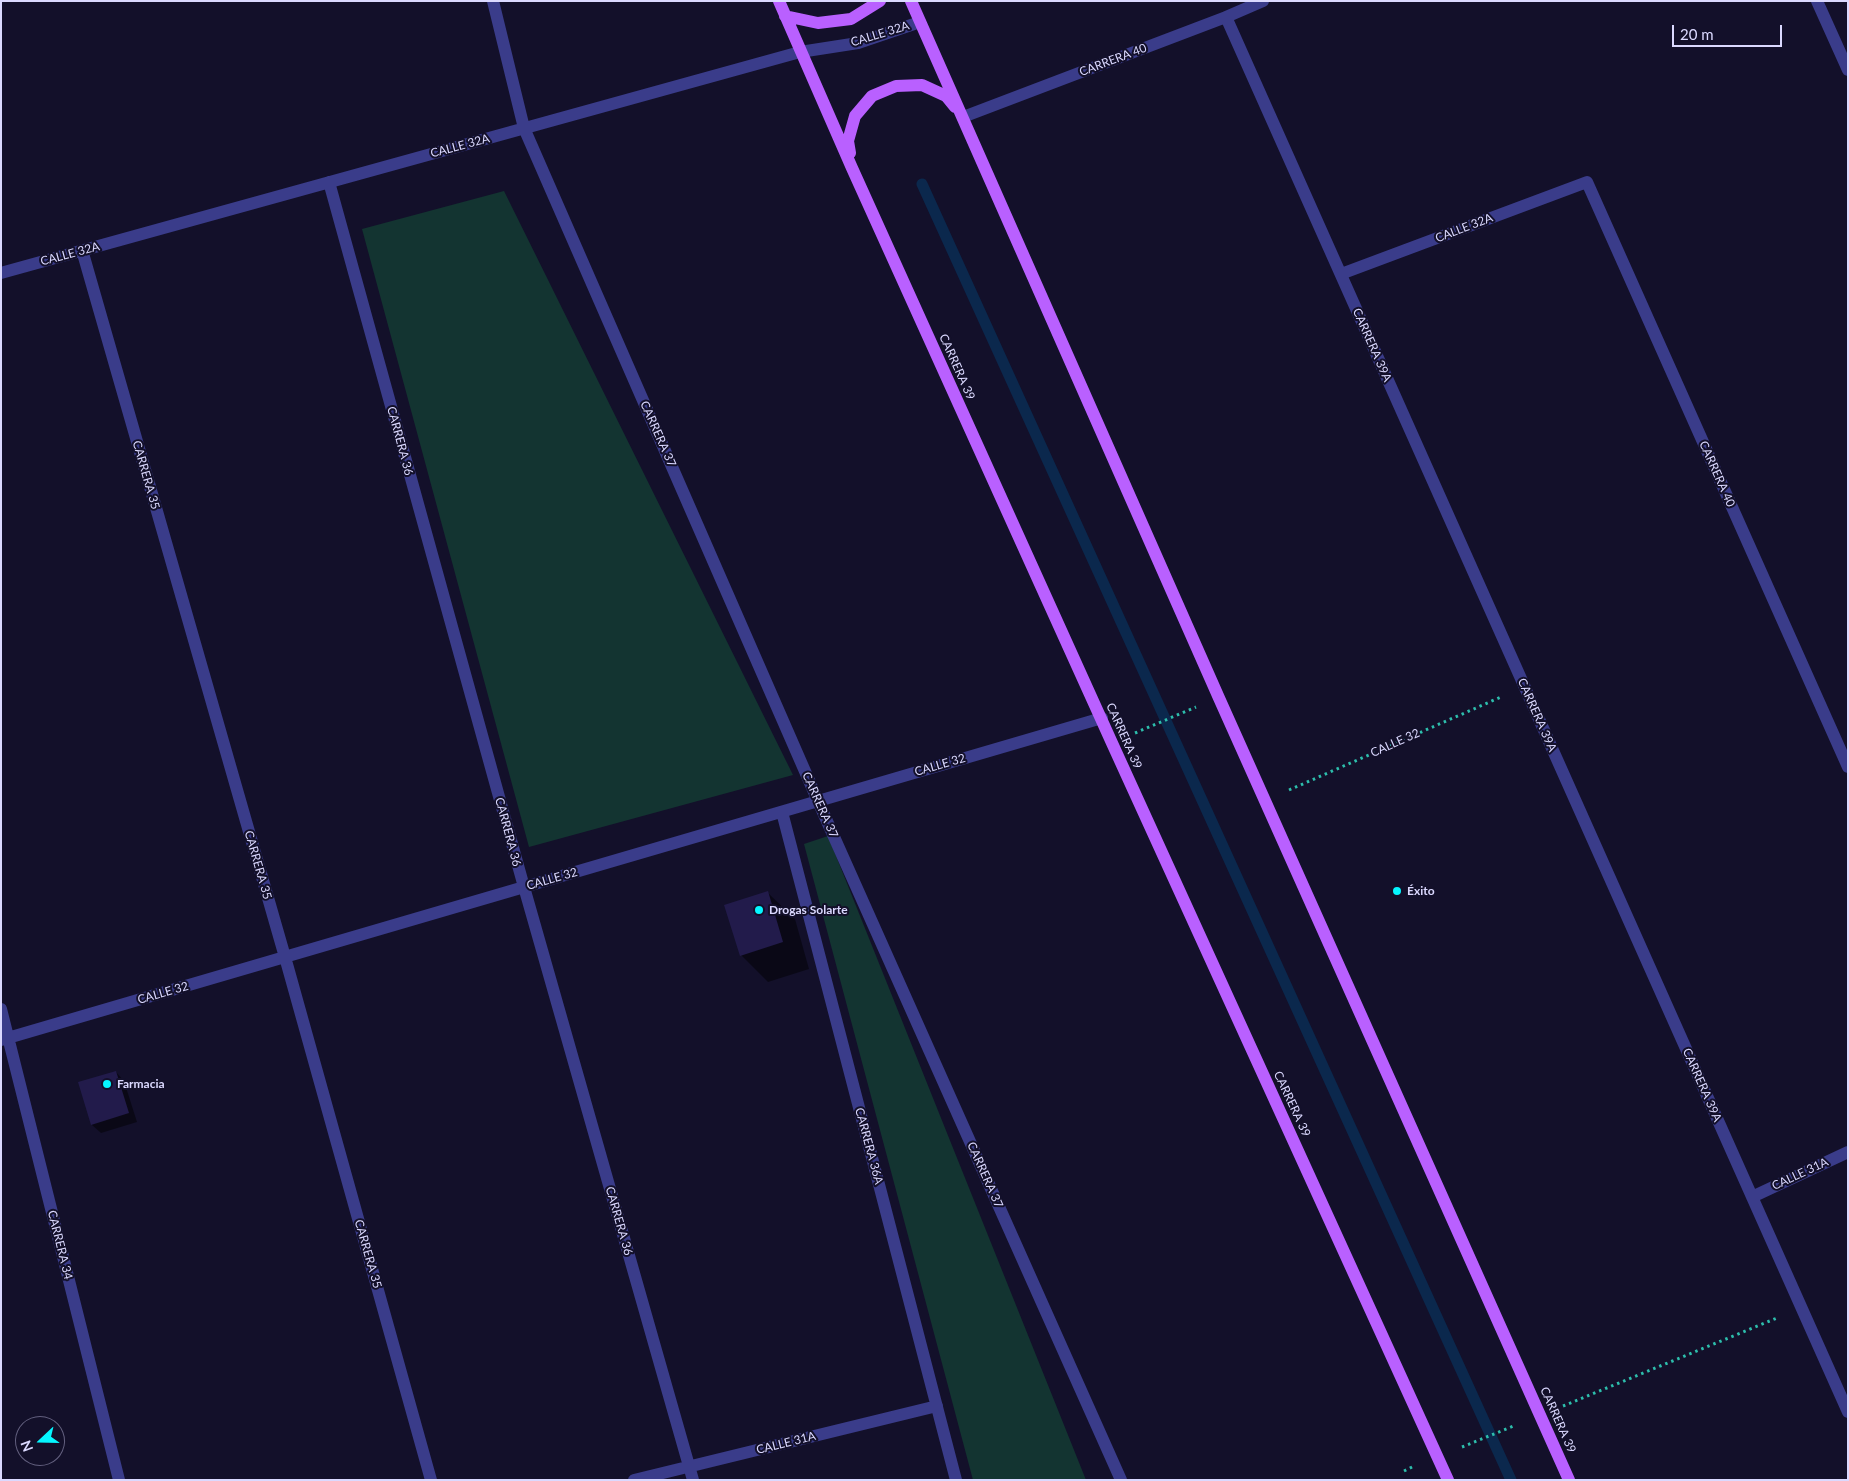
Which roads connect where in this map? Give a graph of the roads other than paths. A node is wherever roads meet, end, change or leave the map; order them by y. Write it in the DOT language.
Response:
graph roads {
  1 [pos="493,1"];
  2 [pos="779,1"];
  3 [pos="880,1"];
  4 [pos="911,1"];
  5 [pos="1263,1"];
  6 [pos="1817,1"];
  7 [pos="785,16"];
  8 [pos="1226,17"];
  9 [pos="920,22"];
  10 [pos="800,52"];
  11 [pos="1848,70"];
  12 [pos="963,117"];
  13 [pos="524,128"];
  14 [pos="852,168"];
  15 [pos="329,182"];
  16 [pos="1587,182"];
  17 [pos="82,250"];
  18 [pos="1,273"];
  19 [pos="1341,274"];
  20 [pos="1102,718"];
  21 [pos="1848,767"];
  22 [pos="818,801"];
  23 [pos="782,812"];
  24 [pos="524,887"];
  25 [pos="285,957"];
  26 [pos="1,1009"];
  27 [pos="5,1039"];
  28 [pos="1848,1152"];
  29 [pos="1752,1197"];
  30 [pos="937,1406"];
  31 [pos="1848,1412"];
  32 [pos="692,1473"];
  33 [pos="119,1480"];
  34 [pos="431,1480"];
  35 [pos="634,1480"];
  36 [pos="956,1480"];
  37 [pos="1121,1480"];
  38 [pos="1448,1480"];
  39 [pos="1569,1480"];
  1 -- 13 [label="street, CARRERA 37"];
  2 -- 7 [label="main road, CARRERA 39"];
  3 -- 7 [label="main road"];
  4 -- 9 [label="main road, CARRERA 39"];
  5 -- 8 [label="street, CARRERA 40"];
  6 -- 11 [label="street"];
  7 -- 10 [label="main road, CARRERA 39"];
  8 -- 12 [label="street, CARRERA 40"];
  8 -- 19 [label="street, CARRERA 39A"];
  9 -- 10 [label="street, CALLE 32A"];
  9 -- 12 [label="main road, CARRERA 39"];
  10 -- 13 [label="street, CALLE 32A"];
  10 -- 14 [label="main road, CARRERA 39"];
  12 -- 14 [label="main road"];
  12 -- 39 [label="main road, CARRERA 39"];
  13 -- 15 [label="street, CALLE 32A"];
  13 -- 22 [label="street, CARRERA 37"];
  14 -- 20 [label="main road, CARRERA 39"];
  15 -- 17 [label="street, CALLE 32A"];
  15 -- 24 [label="street, CARRERA 36"];
  16 -- 19 [label="street, CALLE 32A"];
  16 -- 21 [label="street, CARRERA 40"];
  17 -- 18 [label="street, CALLE 32A"];
  17 -- 25 [label="street, CARRERA 35"];
  19 -- 29 [label="street, CARRERA 39A"];
  20 -- 22 [label="street, CALLE 32"];
  20 -- 38 [label="main road, CARRERA 39"];
  22 -- 23 [label="street, CALLE 32"];
  22 -- 37 [label="street, CARRERA 37"];
  23 -- 24 [label="street, CALLE 32"];
  23 -- 30 [label="street, CARRERA 36A"];
  24 -- 25 [label="street, CALLE 32"];
  24 -- 32 [label="street, CARRERA 36"];
  25 -- 27 [label="street, CALLE 32"];
  25 -- 34 [label="street, CARRERA 35"];
  26 -- 27 [label="street, CARRERA 34"];
  27 -- 33 [label="street, CARRERA 34"];
  28 -- 29 [label="street, CALLE 31A"];
  29 -- 31 [label="street, CARRERA 39A"];
  30 -- 32 [label="street, CALLE 31A"];
  30 -- 36 [label="street, CARRERA 36A"];
  32 -- 35 [label="street, CALLE 31A"];
}
